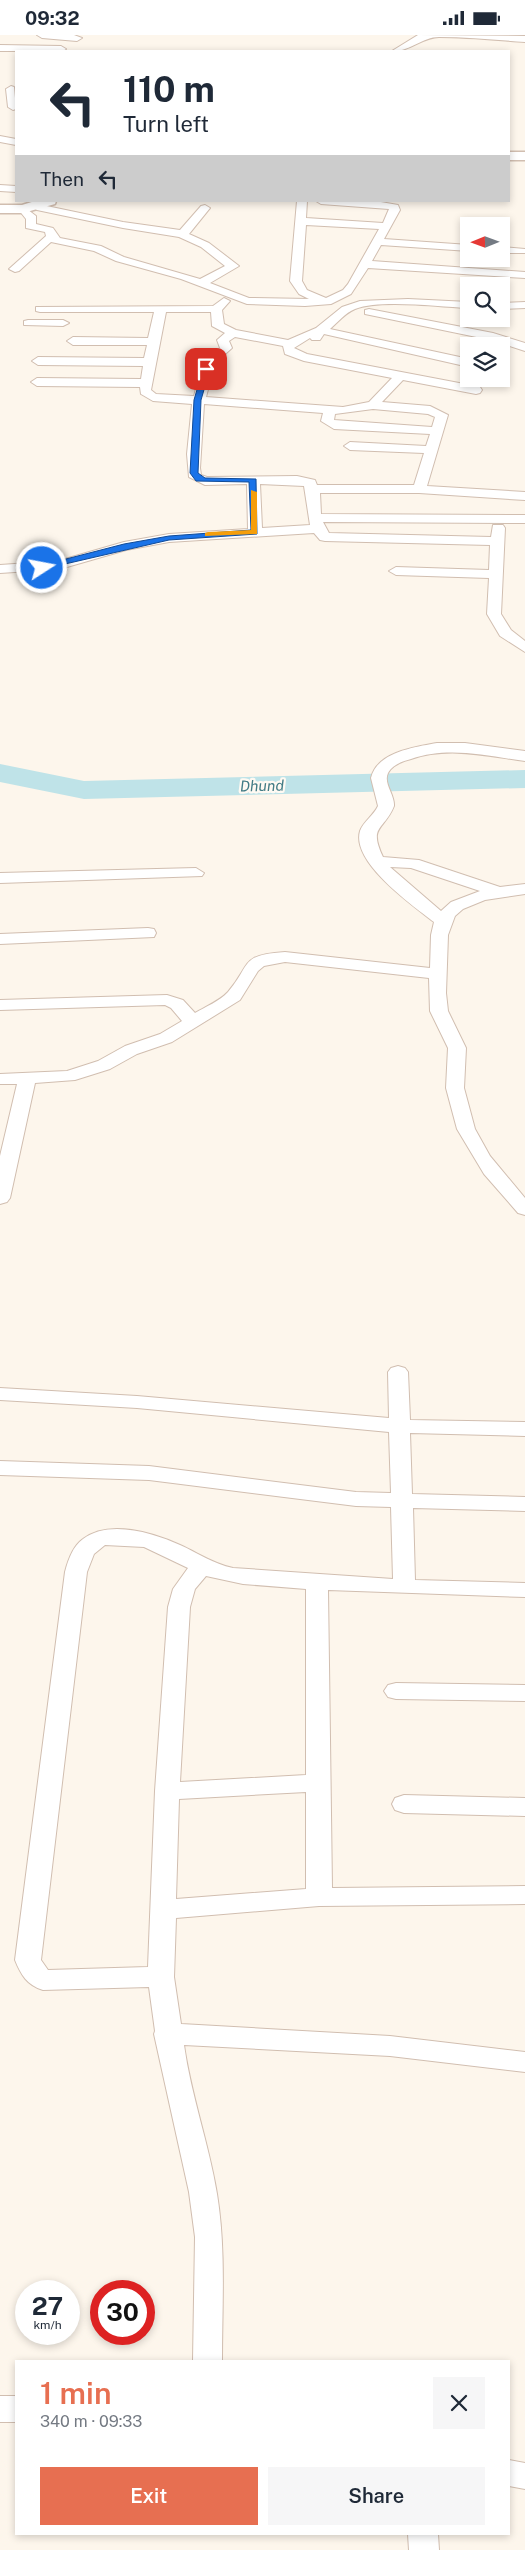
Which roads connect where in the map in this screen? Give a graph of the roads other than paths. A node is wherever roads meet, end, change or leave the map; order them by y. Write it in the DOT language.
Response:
graph roads {
  1 [pos="35,35"];
  2 [pos="436,35"];
  3 [pos="442,35"];
  4 [pos="79,36"];
  5 [pos="462,36"];
  6 [pos="503,37"];
  7 [pos="525,39"];
  8 [pos="0,48"];
  9 [pos="60,50"];
  10 [pos="399,50"];
  11 [pos="0,84"];
  12 [pos="15,86"];
  13 [pos="0,89"];
  14 [pos="13,107"];
  15 [pos="0,139"];
  16 [pos="15,142"];
  17 [pos="510,156"];
  18 [pos="525,156"];
  19 [pos="0,187"];
  20 [pos="15,189"];
  21 [pos="47,202"];
  22 [pos="302,202"];
  23 [pos="335,202"];
  24 [pos="30,208"];
  25 [pos="205,208"];
  26 [pos="0,209"];
  27 [pos="300,221"];
  28 [pos="387,226"];
  29 [pos="183,234"];
  30 [pos="52,237"];
  31 [pos="378,242"];
  32 [pos="460,247"];
  33 [pos="510,250"];
  34 [pos="521,251"];
  35 [pos="366,265"];
  36 [pos="15,269"];
  37 [pos="504,273"];
  38 [pos="525,275"];
  39 [pos="202,282"];
  40 [pos="525,289"];
  41 [pos="232,296"];
  42 [pos="316,302"];
  43 [pos="460,305"];
  44 [pos="510,305"];
  45 [pos="525,305"];
  46 [pos="40,309"];
  47 [pos="161,309"];
  48 [pos="216,309"];
  49 [pos="345,310"];
  50 [pos="28,323"];
  51 [pos="77,323"];
  52 [pos="320,330"];
  53 [pos="233,333"];
  54 [pos="73,341"];
  55 [pos="152,342"];
  56 [pos="289,344"];
  57 [pos="525,347"];
  58 [pos="319,359"];
  59 [pos="38,361"];
  60 [pos="460,361"];
  61 [pos="150,362"];
  62 [pos="401,375"];
  63 [pos="37,382"];
  64 [pos="146,383"];
  65 [pos="476,390"];
  66 [pos="197,400"];
  67 [pos="373,405"];
  68 [pos="330,411"];
  69 [pos="437,431"];
  70 [pos="350,446"];
  71 [pos="431,451"];
  72 [pos="253,480"];
  73 [pos="314,489"];
  74 [pos="419,489"];
  75 [pos="498,494"];
  76 [pos="525,496"];
  77 [pos="499,518"];
  78 [pos="525,519"];
  79 [pos="316,523"];
  80 [pos="254,532"];
  81 [pos="498,541"];
  82 [pos="0,569"];
  83 [pos="396,571"];
  84 [pos="495,574"];
  85 [pos="525,647"];
  86 [pos="525,756"];
  87 [pos="376,862"];
  88 [pos="196,873"];
  89 [pos="0,878"];
  90 [pos="525,889"];
  91 [pos="496,891"];
  92 [pos="442,920"];
  93 [pos="148,933"];
  94 [pos="0,939"];
  95 [pos="438,974"];
  96 [pos="0,1005"];
  97 [pos="192,1021"];
  98 [pos="0,1079"];
  99 [pos="27,1079"];
  100 [pos="0,1198"];
  101 [pos="525,1209"];
  102 [pos="398,1373"];
  103 [pos="0,1394"];
  104 [pos="400,1426"];
  105 [pos="525,1429"];
  106 [pos="0,1468"];
  107 [pos="402,1501"];
  108 [pos="525,1504"];
  109 [pos="202,1567"];
  110 [pos="317,1582"];
  111 [pos="404,1587"];
  112 [pos="525,1590"];
  113 [pos="396,1691"];
  114 [pos="525,1693"];
  115 [pos="318,1783"];
  116 [pos="167,1791"];
  117 [pos="404,1804"];
  118 [pos="525,1807"];
  119 [pos="525,1895"];
  120 [pos="319,1897"];
  121 [pos="164,1909"];
  122 [pos="161,1977"];
  123 [pos="168,2034"];
  124 [pos="525,2062"];
  125 [pos="207,2360"];
  126 [pos="0,2409"];
  127 [pos="15,2409"];
  128 [pos="510,2473"];
  129 [pos="525,2476"];
  130 [pos="423,2535"];
  131 [pos="424,2550"];
  1 -- 4 [label="street"];
  2 -- 10 [label="street"];
  3 -- 5 [label="street"];
  4 -- 9 [label="street"];
  5 -- 6 [label="street"];
  6 -- 7 [label="street"];
  8 -- 9 [label="street"];
  11 -- 12 [label="street"];
  12 -- 13 [label="street"];
  12 -- 14 [label="street"];
  15 -- 16 [label="street"];
  17 -- 18 [label="street"];
  19 -- 20 [label="street"];
  21 -- 24 [label="street"];
  22 -- 27 [label="street"];
  23 -- 28 [label="street"];
  24 -- 26 [label="street"];
  24 -- 29 [label="street"];
  24 -- 30 [label="street"];
  25 -- 29 [label="street"];
  27 -- 28 [label="street"];
  27 -- 42 [label="street"];
  28 -- 31 [label="street"];
  29 -- 39 [label="street"];
  30 -- 36 [label="street"];
  30 -- 39 [label="street"];
  31 -- 32 [label="street"];
  31 -- 35 [label="street"];
  33 -- 34 [label="street"];
  35 -- 37 [label="street"];
  35 -- 42 [label="street"];
  37 -- 38 [label="street"];
  37 -- 40 [label="street"];
  39 -- 41 [label="street"];
  41 -- 42 [label="street"];
  41 -- 48 [label="street"];
  42 -- 49 [label="street"];
  43 -- 49 [label="street"];
  44 -- 45 [label="street"];
  46 -- 47 [label="street"];
  47 -- 48 [label="street"];
  47 -- 55 [label="street"];
  48 -- 53 [label="street"];
  49 -- 52 [label="street"];
  49 -- 57 [label="street"];
  50 -- 51 [label="street"];
  52 -- 56 [label="street"];
  52 -- 58 [label="street"];
  52 -- 60 [label="street"];
  53 -- 56 [label="street"];
  53 -- 66 [label="street"];
  54 -- 55 [label="street"];
  55 -- 61 [label="street"];
  56 -- 58 [label="street"];
  58 -- 62 [label="street"];
  59 -- 61 [label="street"];
  61 -- 64 [label="street"];
  62 -- 65 [label="street"];
  62 -- 67 [label="street"];
  63 -- 64 [label="street"];
  64 -- 66 [label="street"];
  66 -- 68 [label="street"];
  66 -- 72 [label="street"];
  67 -- 68 [label="street"];
  67 -- 69 [label="street"];
  68 -- 69 [label="street"];
  69 -- 71 [label="street"];
  70 -- 71 [label="street"];
  71 -- 74 [label="street"];
  72 -- 73 [label="street"];
  72 -- 80 [label="street"];
  73 -- 74 [label="street"];
  73 -- 79 [label="street"];
  74 -- 75 [label="street"];
  75 -- 76 [label="street"];
  75 -- 77 [label="street"];
  77 -- 78 [label="street"];
  77 -- 79 [label="street"];
  77 -- 81 [label="street"];
  79 -- 80 [label="street"];
  79 -- 81 [label="street"];
  80 -- 82 [label="street"];
  81 -- 84 [label="street"];
  83 -- 84 [label="street"];
  84 -- 85 [label="street"];
  86 -- 87 [label="street"];
  87 -- 91 [label="street"];
  87 -- 92 [label="street"];
  88 -- 89 [label="street"];
  90 -- 91 [label="street"];
  91 -- 92 [label="street"];
  92 -- 95 [label="street"];
  93 -- 94 [label="street"];
  95 -- 97 [label="street"];
  95 -- 101 [label="street"];
  96 -- 97 [label="street"];
  97 -- 99 [label="street"];
  98 -- 99 [label="street"];
  99 -- 100 [label="street"];
  102 -- 104 [label="street"];
  103 -- 104 [label="street"];
  104 -- 105 [label="street"];
  104 -- 107 [label="street"];
  106 -- 107 [label="street"];
  107 -- 108 [label="street"];
  107 -- 111 [label="street"];
  109 -- 110 [label="street"];
  109 -- 116 [label="street"];
  109 -- 122 [label="street"];
  110 -- 111 [label="street"];
  110 -- 115 [label="street"];
  111 -- 112 [label="street"];
  113 -- 114 [label="street"];
  115 -- 116 [label="street"];
  115 -- 120 [label="street"];
  116 -- 121 [label="street"];
  117 -- 118 [label="street"];
  119 -- 120 [label="street"];
  120 -- 121 [label="street"];
  121 -- 122 [label="street"];
  122 -- 123 [label="street"];
  123 -- 124 [label="street"];
  123 -- 125 [label="street"];
  126 -- 127 [label="street"];
  128 -- 129 [label="street"];
  130 -- 131 [label="street"];
}
